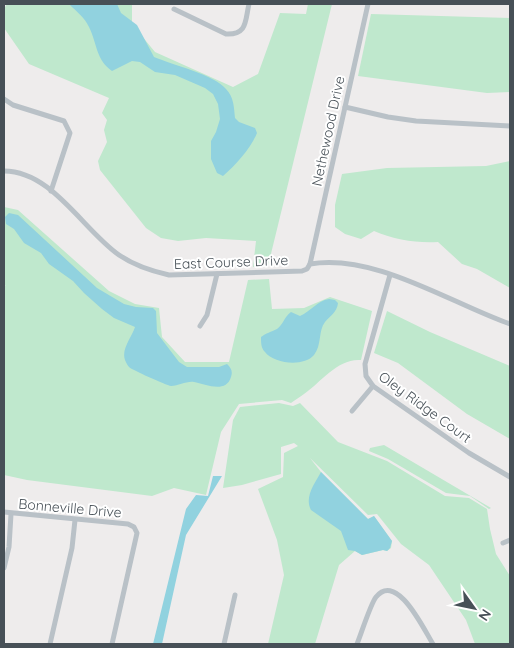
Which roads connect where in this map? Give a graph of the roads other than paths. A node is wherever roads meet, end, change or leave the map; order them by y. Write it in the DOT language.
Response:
graph roads {
  1 [pos="249,4"];
  2 [pos="368,4"];
  3 [pos="174,9"];
  4 [pos="4,99"];
  5 [pos="345,107"];
  6 [pos="510,126"];
  7 [pos="4,171"];
  8 [pos="51,191"];
  9 [pos="310,264"];
  10 [pos="217,274"];
  11 [pos="390,275"];
  12 [pos="510,324"];
  13 [pos="200,326"];
  14 [pos="373,386"];
  15 [pos="352,411"];
  16 [pos="510,477"];
  17 [pos="4,512"];
  18 [pos="12,514"];
  19 [pos="75,520"];
  20 [pos="510,540"];
  21 [pos="503,543"];
  22 [pos="4,568"];
  23 [pos="235,595"];
  24 [pos="50,644"];
  25 [pos="112,644"];
  26 [pos="224,644"];
  27 [pos="357,644"];
  28 [pos="433,644"];
  1 -- 3 [label="street"];
  2 -- 5 [label="street, Nethewood Drive"];
  4 -- 8 [label="street"];
  5 -- 6 [label="street"];
  5 -- 9 [label="street, Nethewood Drive"];
  7 -- 8 [label="street, East Course Drive"];
  8 -- 10 [label="street, East Course Drive"];
  9 -- 10 [label="street, East Course Drive"];
  9 -- 11 [label="street, East Course Drive"];
  10 -- 13 [label="street"];
  11 -- 12 [label="street, East Course Drive"];
  11 -- 14 [label="street, Oley Ridge Court"];
  14 -- 15 [label="street"];
  14 -- 16 [label="street, Oley Ridge Court"];
  17 -- 18 [label="street, Bonneville Drive"];
  18 -- 19 [label="street, Bonneville Drive"];
  18 -- 22 [label="street"];
  19 -- 24 [label="street"];
  19 -- 25 [label="street, Bonneville Drive"];
  20 -- 21 [label="street"];
  23 -- 26 [label="street"];
  27 -- 28 [label="street"];
}
